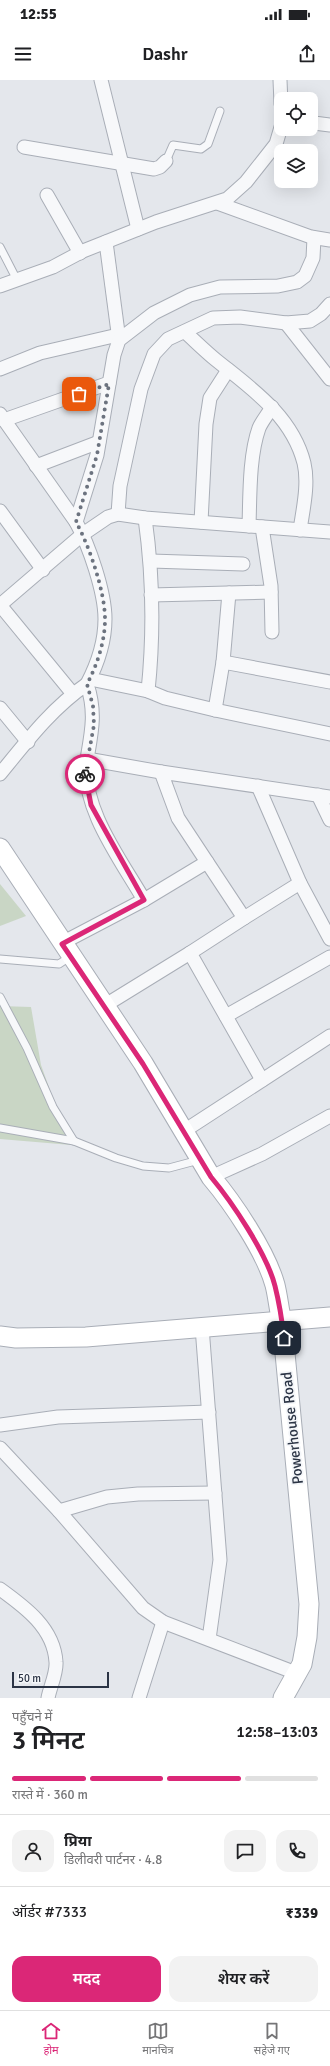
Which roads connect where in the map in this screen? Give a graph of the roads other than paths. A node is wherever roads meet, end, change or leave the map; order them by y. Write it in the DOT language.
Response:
graph roads {
  1 [pos="101,80"];
  2 [pos="280,80"];
  3 [pos="280,92"];
  4 [pos="220,111"];
  5 [pos="318,124"];
  6 [pos="330,125"];
  7 [pos="278,136"];
  8 [pos="24,147"];
  9 [pos="166,161"];
  10 [pos="122,164"];
  11 [pos="47,195"];
  12 [pos="217,203"];
  13 [pos="138,229"];
  14 [pos="321,239"];
  15 [pos="106,242"];
  16 [pos="0,247"];
  17 [pos="80,253"];
  18 [pos="17,280"];
  19 [pos="0,286"];
  20 [pos="330,304"];
  21 [pos="286,323"];
  22 [pos="185,332"];
  23 [pos="119,338"];
  24 [pos="0,369"];
  25 [pos="228,370"];
  26 [pos="330,379"];
  27 [pos="109,384"];
  28 [pos="272,407"];
  29 [pos="2,417"];
  30 [pos="99,442"];
  31 [pos="36,466"];
  32 [pos="0,511"];
  33 [pos="113,516"];
  34 [pos="145,518"];
  35 [pos="76,522"];
  36 [pos="201,522"];
  37 [pos="255,527"];
  38 [pos="300,530"];
  39 [pos="86,532"];
  40 [pos="330,532"];
  41 [pos="151,561"];
  42 [pos="244,564"];
  43 [pos="43,570"];
  44 [pos="271,592"];
  45 [pos="229,593"];
  46 [pos="151,595"];
  47 [pos="272,632"];
  48 [pos="223,662"];
  49 [pos="88,681"];
  50 [pos="330,682"];
  51 [pos="148,691"];
  52 [pos="72,694"];
  53 [pos="0,708"];
  54 [pos="215,710"];
  55 [pos="330,734"];
  56 [pos="28,742"];
  57 [pos="87,759"];
  58 [pos="161,772"];
  59 [pos="0,774"];
  60 [pos="258,786"];
  61 [pos="324,796"];
  62 [pos="330,820"];
  63 [pos="0,848"];
  64 [pos="207,862"];
  65 [pos="300,883"];
  66 [pos="144,900"];
  67 [pos="244,918"];
  68 [pos="330,939"];
  69 [pos="67,950"];
  70 [pos="190,953"];
  71 [pos="330,957"];
  72 [pos="0,959"];
  73 [pos="0,997"];
  74 [pos="104,1006"];
  75 [pos="226,1016"];
  76 [pos="330,1036"];
  77 [pos="262,1080"];
  78 [pos="330,1116"];
  79 [pos="0,1128"];
  80 [pos="184,1131"];
  81 [pos="74,1141"];
  82 [pos="201,1160"];
  83 [pos="211,1177"];
  84 [pos="330,1317"];
  85 [pos="282,1322"];
  86 [pos="202,1327"];
  87 [pos="0,1336"];
  88 [pos="209,1412"];
  89 [pos="0,1425"];
  90 [pos="0,1448"];
  91 [pos="215,1493"];
  92 [pos="60,1511"];
  93 [pos="0,1589"];
  94 [pos="163,1622"];
  95 [pos="209,1640"];
  96 [pos="296,1673"];
  97 [pos="48,1698"];
  98 [pos="139,1698"];
  99 [pos="283,1698"];
  1 -- 10 [label="street"];
  2 -- 3 [label="street"];
  4 -- 9 [label="lane"];
  5 -- 6 [label="street"];
  7 -- 12 [label="street"];
  8 -- 10 [label="street"];
  9 -- 10 [label="street"];
  10 -- 13 [label="street"];
  11 -- 17 [label="street"];
  12 -- 13 [label="street"];
  12 -- 14 [label="street"];
  13 -- 15 [label="street"];
  14 -- 23 [label="street"];
  15 -- 17 [label="street"];
  15 -- 23 [label="street"];
  16 -- 18 [label="lane"];
  17 -- 18 [label="street"];
  18 -- 19 [label="street"];
  20 -- 21 [label="street"];
  21 -- 22 [label="street"];
  21 -- 26 [label="street"];
  22 -- 25 [label="street"];
  22 -- 33 [label="street"];
  23 -- 24 [label="street"];
  23 -- 27 [label="street"];
  25 -- 28 [label="street"];
  25 -- 36 [label="street"];
  27 -- 29 [label="street"];
  27 -- 30 [label="street"];
  28 -- 37 [label="street"];
  28 -- 38 [label="street"];
  29 -- 31 [label="street"];
  30 -- 31 [label="street"];
  30 -- 35 [label="street"];
  31 -- 35 [label="street"];
  32 -- 43 [label="street"];
  33 -- 34 [label="street"];
  33 -- 39 [label="street"];
  34 -- 36 [label="street"];
  34 -- 41 [label="street"];
  35 -- 39 [label="street"];
  36 -- 37 [label="street"];
  37 -- 38 [label="street"];
  37 -- 44 [label="street"];
  38 -- 40 [label="street"];
  39 -- 43 [label="street"];
  39 -- 49 [label="street"];
  41 -- 42 [label="street"];
  41 -- 46 [label="street"];
  43 -- 52 [label="street"];
  44 -- 45 [label="street"];
  44 -- 47 [label="street"];
  45 -- 46 [label="street"];
  45 -- 48 [label="street"];
  46 -- 51 [label="street"];
  48 -- 50 [label="street"];
  48 -- 54 [label="street"];
  49 -- 51 [label="street"];
  49 -- 52 [label="street"];
  49 -- 57 [label="street"];
  51 -- 54 [label="street"];
  52 -- 56 [label="street"];
  53 -- 56 [label="street"];
  54 -- 55 [label="street"];
  56 -- 59 [label="street"];
  57 -- 58 [label="street"];
  57 -- 66 [label="street"];
  58 -- 60 [label="street"];
  58 -- 64 [label="street"];
  60 -- 61 [label="street"];
  60 -- 65 [label="street"];
  61 -- 62 [label="street"];
  63 -- 69 [label="main road, Powerhouse Road"];
  64 -- 66 [label="street"];
  64 -- 67 [label="street"];
  65 -- 67 [label="street"];
  65 -- 68 [label="street"];
  66 -- 69 [label="street"];
  67 -- 70 [label="street"];
  69 -- 72 [label="lane"];
  69 -- 74 [label="main road, Powerhouse Road"];
  70 -- 74 [label="street"];
  70 -- 75 [label="street"];
  71 -- 75 [label="street"];
  73 -- 81 [label="lane"];
  74 -- 80 [label="main road, Powerhouse Road"];
  75 -- 77 [label="street"];
  76 -- 77 [label="street"];
  77 -- 80 [label="street"];
  78 -- 83 [label="street"];
  79 -- 81 [label="lane"];
  80 -- 82 [label="main road, Powerhouse Road"];
  81 -- 82 [label="lane"];
  82 -- 83 [label="main road, Powerhouse Road"];
  83 -- 85 [label="main road, Powerhouse Road"];
  84 -- 85 [label="main road"];
  85 -- 86 [label="main road"];
  85 -- 96 [label="main road, Powerhouse Road"];
  86 -- 87 [label="main road"];
  86 -- 88 [label="street"];
  88 -- 89 [label="street"];
  88 -- 91 [label="street"];
  90 -- 92 [label="street"];
  91 -- 92 [label="street"];
  91 -- 95 [label="street"];
  92 -- 94 [label="street"];
  93 -- 97 [label="street"];
  94 -- 95 [label="street"];
  94 -- 98 [label="street"];
  95 -- 96 [label="street"];
  96 -- 99 [label="main road, Powerhouse Road"];
}
